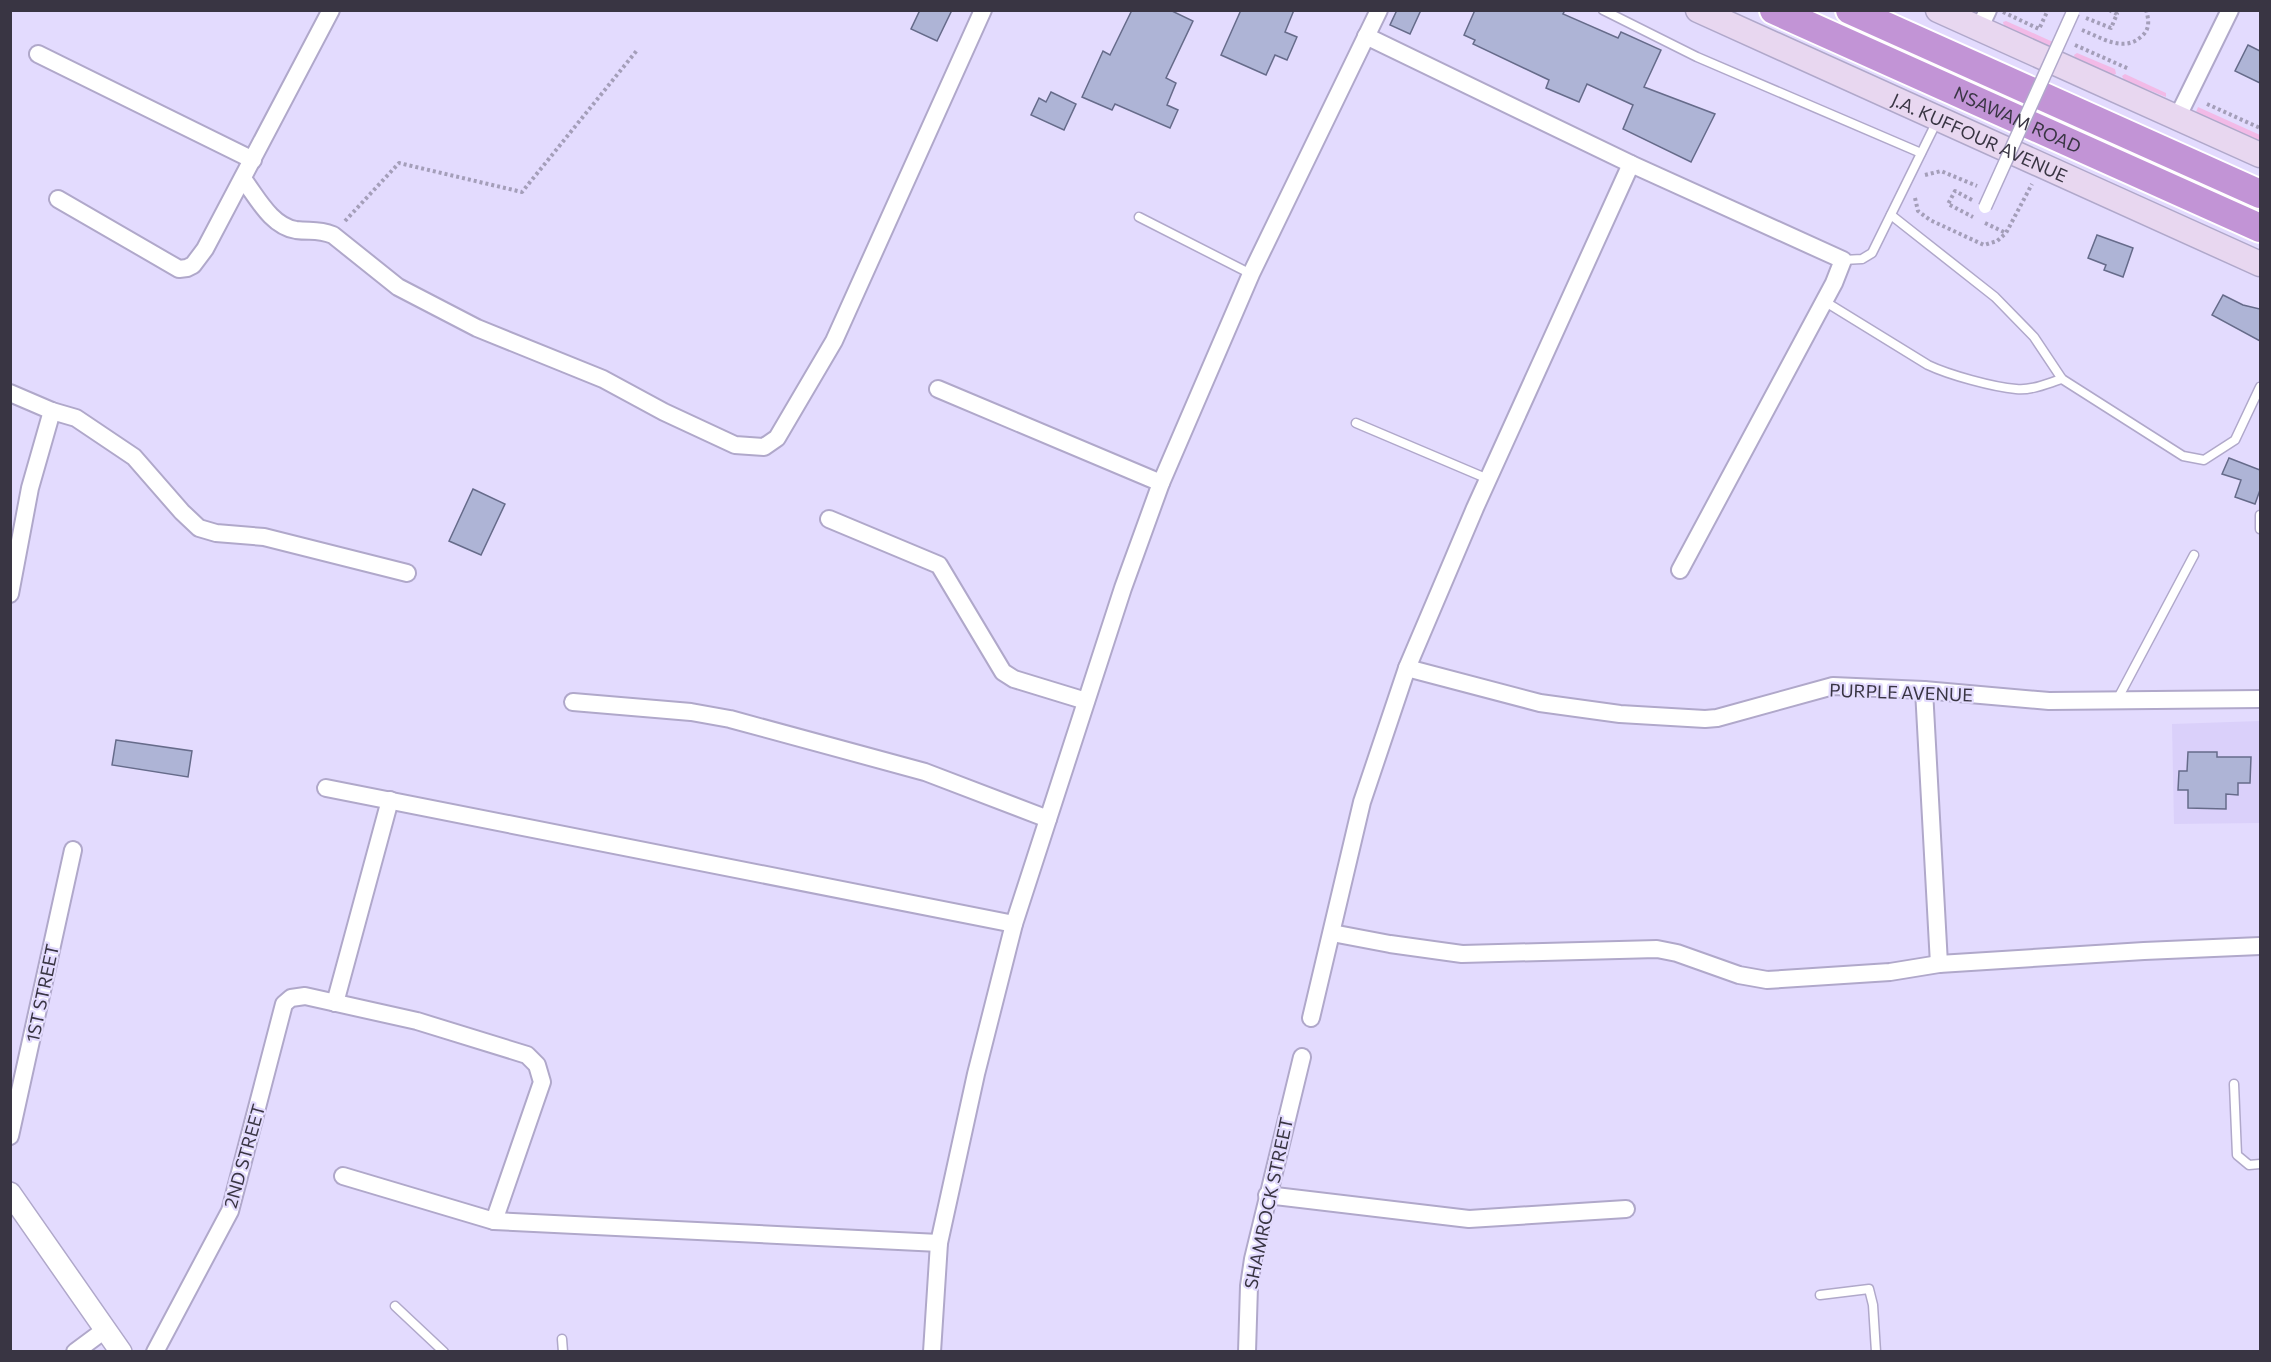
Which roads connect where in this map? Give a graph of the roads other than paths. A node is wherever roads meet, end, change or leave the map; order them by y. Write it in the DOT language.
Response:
graph roads {
  1 [pos="331,10"];
  2 [pos="983,10"];
  3 [pos="1379,10"];
  4 [pos="1603,10"];
  5 [pos="1698,10"];
  6 [pos="1774,10"];
  7 [pos="1850,10"];
  8 [pos="1938,10"];
  9 [pos="2230,10"];
  10 [pos="2073,12"];
  11 [pos="1983,20"];
  12 [pos="1366,36"];
  13 [pos="38,54"];
  14 [pos="2177,118"];
  15 [pos="1938,119"];
  16 [pos="1921,153"];
  17 [pos="2260,155"];
  18 [pos="253,160"];
  19 [pos="1631,164"];
  20 [pos="243,179"];
  21 [pos="2260,194"];
  22 [pos="58,199"];
  23 [pos="1985,207"];
  24 [pos="1891,215"];
  25 [pos="1139,217"];
  26 [pos="2260,228"];
  27 [pos="1844,260"];
  28 [pos="2260,264"];
  29 [pos="1251,274"];
  30 [pos="1824,301"];
  31 [pos="2062,379"];
  32 [pos="2260,387"];
  33 [pos="938,389"];
  34 [pos="10,393"];
  35 [pos="52,411"];
  36 [pos="1356,423"];
  37 [pos="1488,479"];
  38 [pos="1161,483"];
  39 [pos="2260,515"];
  40 [pos="829,519"];
  41 [pos="2260,529"];
  42 [pos="2193,555"];
  43 [pos="1680,570"];
  44 [pos="407,573"];
  45 [pos="10,594"];
  46 [pos="1407,668"];
  47 [pos="1924,690"];
  48 [pos="2260,699"];
  49 [pos="2117,700"];
  50 [pos="1086,701"];
  51 [pos="573,702"];
  52 [pos="326,788"];
  53 [pos="390,800"];
  54 [pos="1048,819"];
  55 [pos="73,850"];
  56 [pos="1014,924"];
  57 [pos="1332,933"];
  58 [pos="2260,946"];
  59 [pos="1939,964"];
  60 [pos="335,1003"];
  61 [pos="1311,1018"];
  62 [pos="1302,1057"];
  63 [pos="2234,1084"];
  64 [pos="10,1136"];
  65 [pos="2260,1164"];
  66 [pos="343,1176"];
  67 [pos="10,1193"];
  68 [pos="1267,1195"];
  69 [pos="1626,1209"];
  70 [pos="494,1221"];
  71 [pos="939,1243"];
  72 [pos="1820,1294"];
  73 [pos="395,1306"];
  74 [pos="106,1329"];
  75 [pos="562,1339"];
  76 [pos="75,1352"];
  77 [pos="121,1352"];
  78 [pos="155,1352"];
  79 [pos="444,1352"];
  80 [pos="563,1352"];
  81 [pos="932,1352"];
  82 [pos="1247,1352"];
  83 [pos="1876,1352"];
  1 -- 18 [label="street"];
  2 -- 20 [label="street"];
  3 -- 12 [label="street"];
  4 -- 16 [label="lane"];
  5 -- 15 [label="main road, J.A. KUFFOUR AVENUE"];
  6 -- 26 [label="highway, NSAWAM ROAD"];
  7 -- 21 [label="highway, NSAWAM ROAD"];
  8 -- 11 [label="main road"];
  9 -- 14 [label="street"];
  10 -- 23 [label="street, bridge"];
  11 -- 14 [label="main road"];
  12 -- 19 [label="street"];
  12 -- 29 [label="street"];
  13 -- 18 [label="street"];
  14 -- 17 [label="main road"];
  15 -- 16 [label="lane"];
  15 -- 28 [label="main road, J.A. KUFFOUR AVENUE"];
  16 -- 24 [label="lane"];
  18 -- 20 [label="street"];
  19 -- 27 [label="street"];
  19 -- 37 [label="street"];
  20 -- 22 [label="street"];
  24 -- 27 [label="lane"];
  24 -- 31 [label="lane"];
  25 -- 29 [label="lane"];
  27 -- 30 [label="street"];
  29 -- 38 [label="street"];
  30 -- 31 [label="lane"];
  30 -- 43 [label="street"];
  31 -- 32 [label="lane"];
  33 -- 38 [label="street"];
  34 -- 35 [label="street"];
  35 -- 44 [label="street"];
  35 -- 45 [label="street"];
  36 -- 37 [label="lane"];
  37 -- 46 [label="street"];
  38 -- 50 [label="street"];
  39 -- 41 [label="lane"];
  40 -- 50 [label="street"];
  42 -- 49 [label="lane"];
  46 -- 47 [label="street, PURPLE AVENUE"];
  46 -- 57 [label="street"];
  47 -- 49 [label="street, PURPLE AVENUE"];
  47 -- 59 [label="street"];
  48 -- 49 [label="street, PURPLE AVENUE"];
  50 -- 54 [label="street"];
  51 -- 54 [label="street"];
  52 -- 53 [label="street"];
  53 -- 56 [label="street"];
  53 -- 60 [label="street"];
  54 -- 56 [label="street"];
  55 -- 64 [label="street, 1ST STREET"];
  56 -- 71 [label="street"];
  57 -- 59 [label="street"];
  57 -- 61 [label="street"];
  58 -- 59 [label="street"];
  60 -- 70 [label="street"];
  60 -- 78 [label="street, 2ND STREET"];
  62 -- 68 [label="street, SHAMROCK STREET"];
  63 -- 65 [label="lane"];
  66 -- 70 [label="street"];
  67 -- 74 [label="street"];
  68 -- 69 [label="street"];
  68 -- 82 [label="street, SHAMROCK STREET"];
  70 -- 71 [label="street"];
  71 -- 81 [label="street"];
  72 -- 83 [label="lane"];
  73 -- 79 [label="lane"];
  74 -- 76 [label="street"];
  74 -- 77 [label="street"];
  75 -- 80 [label="lane"];
}
